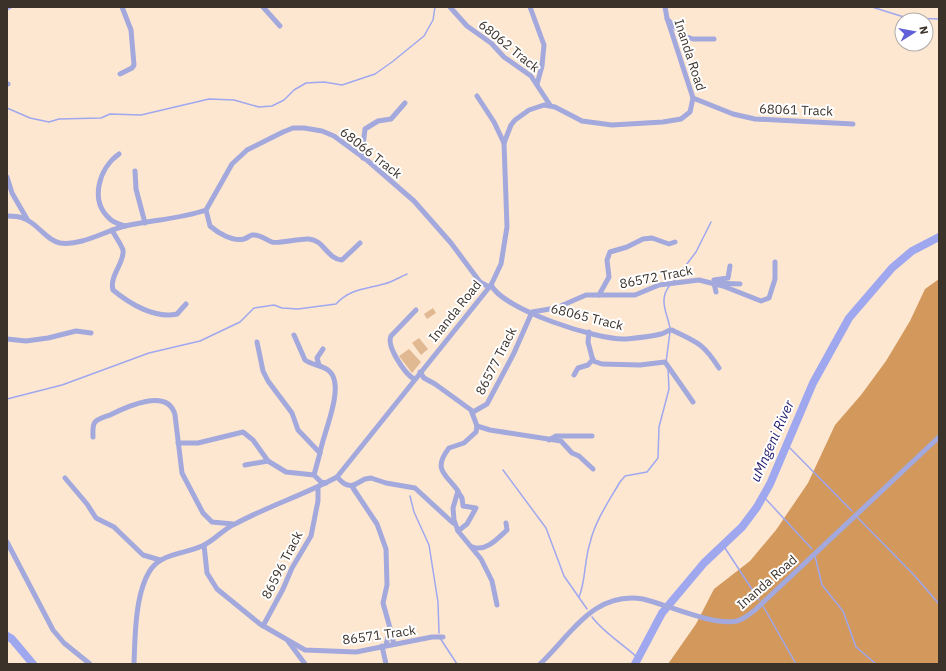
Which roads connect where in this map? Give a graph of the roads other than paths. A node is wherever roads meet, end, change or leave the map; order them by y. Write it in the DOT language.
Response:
graph roads {
  1 [pos="122,7"];
  2 [pos="263,7"];
  3 [pos="450,7"];
  4 [pos="665,7"];
  5 [pos="531,8"];
  6 [pos="667,18"];
  7 [pos="280,26"];
  8 [pos="714,39"];
  9 [pos="120,74"];
  10 [pos="537,84"];
  11 [pos="477,96"];
  12 [pos="693,98"];
  13 [pos="405,103"];
  14 [pos="550,105"];
  15 [pos="853,124"];
  16 [pos="504,143"];
  17 [pos="119,154"];
  18 [pos="363,158"];
  19 [pos="135,171"];
  20 [pos="7,177"];
  21 [pos="206,210"];
  22 [pos="7,216"];
  23 [pos="27,219"];
  24 [pos="145,222"];
  25 [pos="125,226"];
  26 [pos="112,230"];
  27 [pos="675,242"];
  28 [pos="360,243"];
  29 [pos="775,262"];
  30 [pos="730,266"];
  31 [pos="707,281"];
  32 [pos="714,283"];
  33 [pos="740,284"];
  34 [pos="490,286"];
  35 [pos="716,292"];
  36 [pos="599,295"];
  37 [pos="186,304"];
  38 [pos="416,310"];
  39 [pos="530,313"];
  40 [pos="589,332"];
  41 [pos="91,333"];
  42 [pos="294,335"];
  43 [pos="7,339"];
  44 [pos="256,342"];
  45 [pos="323,349"];
  46 [pos="593,359"];
  47 [pos="319,365"];
  48 [pos="719,368"];
  49 [pos="420,372"];
  50 [pos="574,375"];
  51 [pos="414,379"];
  52 [pos="693,402"];
  53 [pos="473,412"];
  54 [pos="477,426"];
  55 [pos="592,436"];
  56 [pos="93,437"];
  57 [pos="939,437"];
  58 [pos="549,440"];
  59 [pos="178,443"];
  60 [pos="320,453"];
  61 [pos="268,460"];
  62 [pos="245,464"];
  63 [pos="594,469"];
  64 [pos="314,475"];
  65 [pos="337,477"];
  66 [pos="65,478"];
  67 [pos="326,483"];
  68 [pos="354,485"];
  69 [pos="318,488"];
  70 [pos="458,492"];
  71 [pos="506,523"];
  72 [pos="234,524"];
  73 [pos="457,529"];
  74 [pos="7,542"];
  75 [pos="204,545"];
  76 [pos="473,547"];
  77 [pos="160,560"];
  78 [pos="497,605"];
  79 [pos="263,626"];
  80 [pos="390,631"];
  81 [pos="443,637"];
  82 [pos="288,640"];
  83 [pos="394,644"];
  84 [pos="384,646"];
  85 [pos="90,664"];
  86 [pos="134,664"];
  87 [pos="305,664"];
  88 [pos="386,664"];
  89 [pos="540,664"];
  1 -- 9 [label="street"];
  2 -- 7 [label="street"];
  3 -- 10 [label="street, 68062 Track"];
  4 -- 6 [label="street, Inanda Road"];
  5 -- 10 [label="street"];
  6 -- 8 [label="street"];
  6 -- 12 [label="street, Inanda Road"];
  10 -- 14 [label="street, 68062 Track"];
  11 -- 16 [label="street"];
  12 -- 14 [label="street, Inanda Road"];
  12 -- 15 [label="street, 68061 Track"];
  13 -- 18 [label="street"];
  14 -- 16 [label="street, Inanda Road"];
  16 -- 34 [label="street, Inanda Road"];
  17 -- 25 [label="street"];
  18 -- 21 [label="street, 68066 Track"];
  18 -- 34 [label="street, 68066 Track"];
  19 -- 24 [label="street"];
  20 -- 23 [label="street"];
  21 -- 24 [label="street"];
  21 -- 28 [label="street"];
  22 -- 23 [label="street"];
  23 -- 26 [label="street"];
  24 -- 25 [label="street"];
  25 -- 26 [label="street"];
  26 -- 37 [label="street"];
  27 -- 36 [label="street"];
  29 -- 32 [label="street, 86572 Track"];
  30 -- 31 [label="street"];
  31 -- 32 [label="street, 86572 Track"];
  31 -- 36 [label="street, 86572 Track"];
  32 -- 33 [label="street"];
  32 -- 35 [label="street"];
  34 -- 39 [label="street, 68065 Track"];
  34 -- 49 [label="street, Inanda Road"];
  36 -- 39 [label="street, 86572 Track"];
  38 -- 51 [label="street"];
  39 -- 40 [label="street, 68065 Track"];
  39 -- 53 [label="street, 86577 Track"];
  40 -- 46 [label="street"];
  40 -- 48 [label="street, 68065 Track"];
  41 -- 43 [label="street"];
  42 -- 47 [label="street"];
  44 -- 60 [label="street"];
  45 -- 47 [label="street"];
  46 -- 50 [label="street"];
  46 -- 52 [label="street"];
  47 -- 60 [label="street"];
  49 -- 51 [label="street, Inanda Road"];
  49 -- 53 [label="street"];
  51 -- 65 [label="street, Inanda Road"];
  53 -- 54 [label="street"];
  54 -- 58 [label="street"];
  54 -- 70 [label="street"];
  55 -- 58 [label="street"];
  56 -- 59 [label="street"];
  57 -- 89 [label="street, Inanda Road"];
  58 -- 63 [label="street"];
  59 -- 61 [label="street"];
  59 -- 72 [label="street"];
  60 -- 64 [label="street"];
  61 -- 62 [label="street"];
  61 -- 64 [label="street"];
  64 -- 67 [label="street"];
  65 -- 67 [label="street, Inanda Road"];
  65 -- 68 [label="street"];
  66 -- 77 [label="street"];
  67 -- 69 [label="street, Inanda Road"];
  68 -- 73 [label="street"];
  68 -- 80 [label="street"];
  69 -- 72 [label="street, Inanda Road"];
  69 -- 79 [label="street, 86596 Track"];
  70 -- 73 [label="street"];
  70 -- 73 [label="street"];
  71 -- 76 [label="street"];
  72 -- 75 [label="street, Inanda Road"];
  73 -- 76 [label="street"];
  74 -- 85 [label="street"];
  75 -- 77 [label="street, Inanda Road"];
  75 -- 79 [label="street, 86571 Track"];
  76 -- 78 [label="street"];
  77 -- 86 [label="street"];
  79 -- 82 [label="street, 86571 Track"];
  80 -- 83 [label="street"];
  80 -- 84 [label="street"];
  81 -- 83 [label="street, 86571 Track"];
  82 -- 84 [label="street, 86571 Track"];
  82 -- 87 [label="street"];
  83 -- 84 [label="street, 86571 Track"];
  84 -- 88 [label="street"];
}
